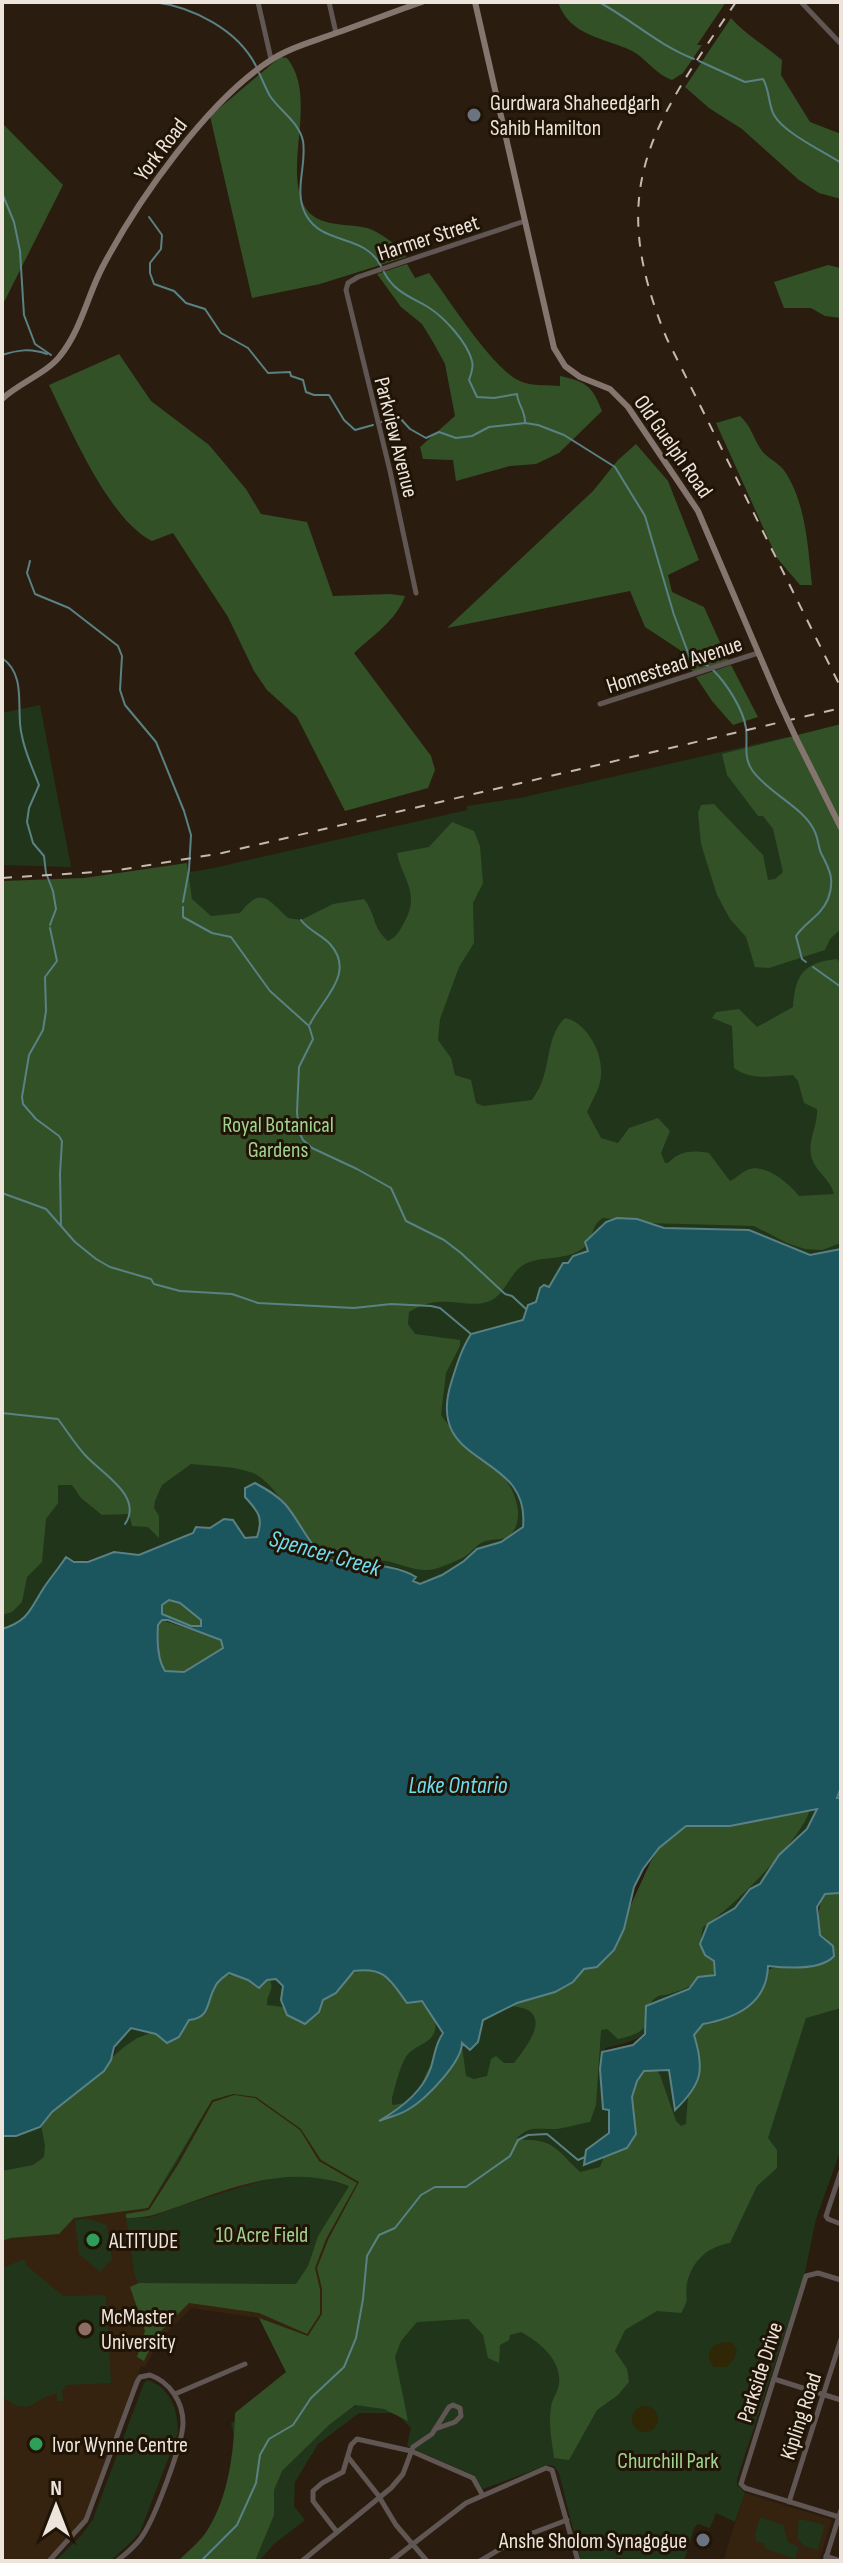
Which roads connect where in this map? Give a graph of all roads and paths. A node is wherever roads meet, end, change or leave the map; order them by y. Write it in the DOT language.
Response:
graph roads {
  1 [pos="258,2"];
  2 [pos="329,2"];
  3 [pos="422,2"];
  4 [pos="475,2"];
  5 [pos="801,2"];
  6 [pos="403,5"];
  7 [pos="336,33"];
  8 [pos="841,44"];
  9 [pos="271,59"];
  10 [pos="525,221"];
  11 [pos="346,290"];
  12 [pos="2,399"];
  13 [pos="416,593"];
  14 [pos="758,653"];
  15 [pos="600,704"];
  16 [pos="841,828"];
  17 [pos="841,2171"];
  18 [pos="841,2224"];
  19 [pos="841,2280"];
  20 [pos="841,2339"];
  21 [pos="245,2364"];
  22 [pos="774,2379"];
  23 [pos="175,2394"];
  24 [pos="823,2394"];
  25 [pos="841,2400"];
  26 [pos="435,2429"];
  27 [pos="411,2451"];
  28 [pos="347,2456"];
  29 [pos="482,2494"];
  30 [pos="380,2498"];
  31 [pos="789,2502"];
  32 [pos="841,2510"];
  33 [pos="839,2517"];
  34 [pos="567,2520"];
  35 [pos="338,2532"];
  36 [pos="413,2544"];
  37 [pos="825,2559"];
  38 [pos="49,2561"];
  39 [pos="117,2561"];
  40 [pos="302,2561"];
  41 [pos="391,2561"];
  42 [pos="427,2561"];
  43 [pos="480,2561"];
  44 [pos="578,2561"];
  45 [pos="841,2561"];
  1 -- 9 [label="street"];
  2 -- 7 [label="street"];
  3 -- 6 [label="street, York Road"];
  4 -- 10 [label="street, Old Guelph Road"];
  5 -- 8 [label="street"];
  6 -- 7 [label="street, York Road"];
  7 -- 9 [label="street, York Road"];
  9 -- 12 [label="street, York Road"];
  10 -- 11 [label="street, Harmer Street"];
  10 -- 14 [label="street, Old Guelph Road"];
  11 -- 13 [label="street, Parkview Avenue"];
  14 -- 15 [label="street, Homestead Avenue"];
  14 -- 16 [label="street, Old Guelph Road, bridge"];
  17 -- 18 [label="street"];
  19 -- 22 [label="street, Parkside Drive"];
  20 -- 24 [label="street, Kipling Road"];
  21 -- 23 [label="street"];
  22 -- 24 [label="street"];
  22 -- 31 [label="street, Parkside Drive"];
  23 -- 38 [label="street"];
  23 -- 39 [label="street"];
  24 -- 25 [label="street"];
  24 -- 31 [label="street, Kipling Road"];
  26 -- 26 [label="street"];
  26 -- 27 [label="street"];
  27 -- 28 [label="street"];
  27 -- 29 [label="street"];
  27 -- 30 [label="street"];
  28 -- 30 [label="street"];
  28 -- 35 [label="street"];
  29 -- 34 [label="street"];
  29 -- 36 [label="street"];
  30 -- 35 [label="street"];
  30 -- 36 [label="street"];
  31 -- 33 [label="street"];
  32 -- 33 [label="street"];
  33 -- 37 [label="street"];
  34 -- 43 [label="street"];
  34 -- 44 [label="street"];
  35 -- 40 [label="street"];
  36 -- 41 [label="street"];
  36 -- 42 [label="street"];
  37 -- 45 [label="street"];
}
